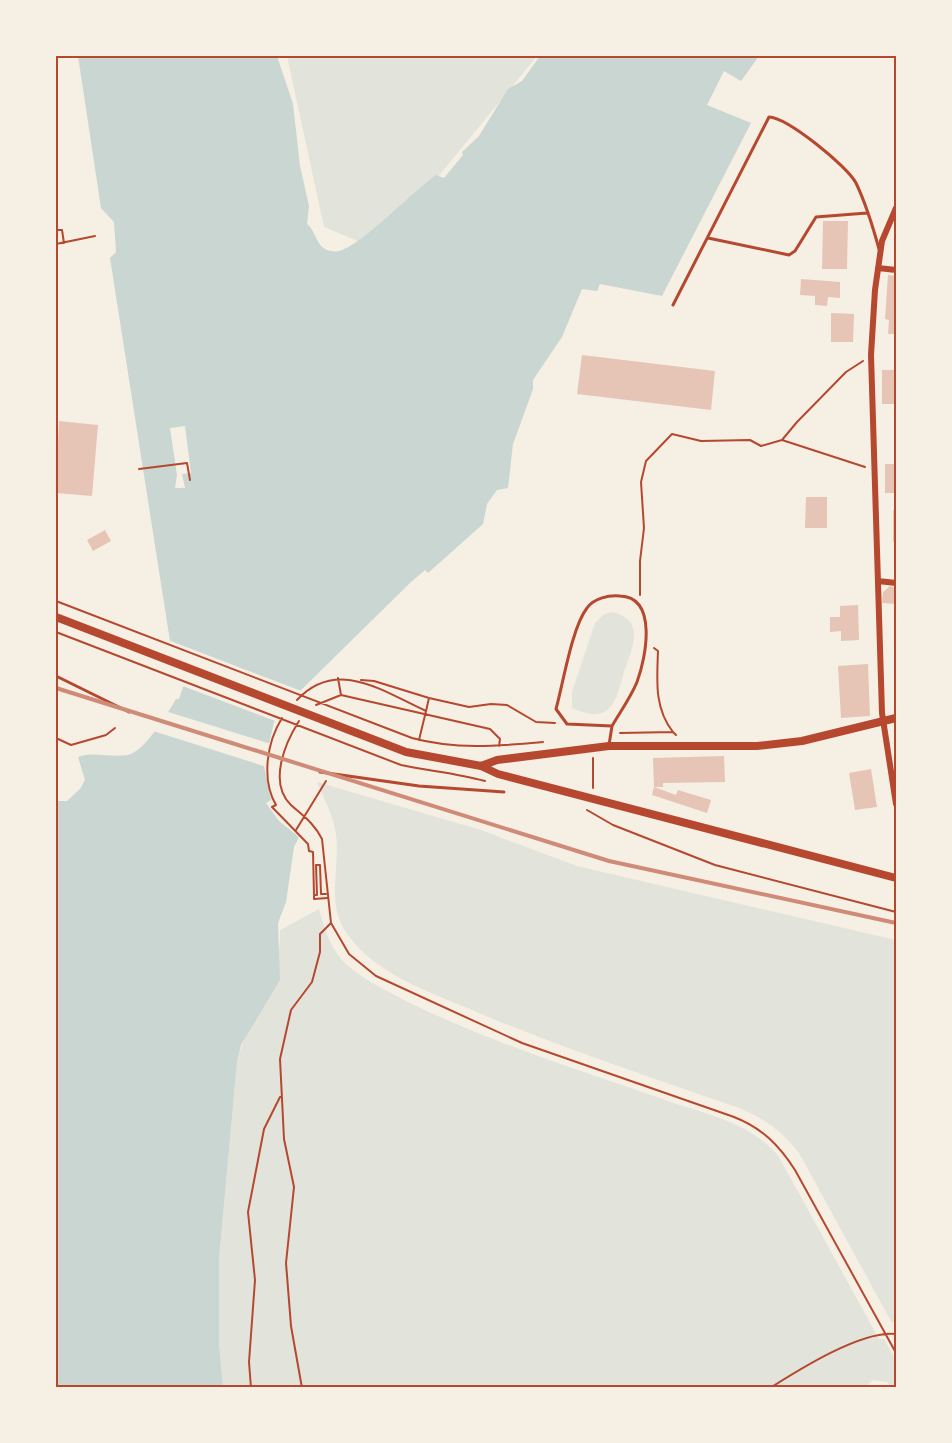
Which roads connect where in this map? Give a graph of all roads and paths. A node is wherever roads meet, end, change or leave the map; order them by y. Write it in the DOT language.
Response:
graph roads {
  1 [pos="897,208"];
  2 [pos="868,213"];
  3 [pos="56,230"];
  4 [pos="95,236"];
  5 [pos="708,238"];
  6 [pos="64,243"];
  7 [pos="56,244"];
  8 [pos="880,252"];
  9 [pos="878,268"];
  10 [pos="897,270"];
  11 [pos="673,305"];
  12 [pos="871,355"];
  13 [pos="782,440"];
  14 [pos="139,470"];
  15 [pos="874,470"];
  16 [pos="190,480"];
  17 [pos="878,581"];
  18 [pos="897,583"];
  19 [pos="56,601"];
  20 [pos="641,604"];
  21 [pos="56,616"];
  22 [pos="56,632"];
  23 [pos="645,641"];
  24 [pos="56,676"];
  25 [pos="338,678"];
  26 [pos="358,680"];
  27 [pos="341,695"];
  28 [pos="429,698"];
  29 [pos="315,706"];
  30 [pos="129,712"];
  31 [pos="425,713"];
  32 [pos="897,718"];
  33 [pos="301,719"];
  34 [pos="882,721"];
  35 [pos="567,724"];
  36 [pos="612,726"];
  37 [pos="115,728"];
  38 [pos="673,732"];
  39 [pos="56,738"];
  40 [pos="419,740"];
  41 [pos="609,746"];
  42 [pos="481,766"];
  43 [pos="320,772"];
  44 [pos="439,774"];
  45 [pos="326,780"];
  46 [pos="504,792"];
  47 [pos="896,801"];
  48 [pos="587,810"];
  49 [pos="306,816"];
  50 [pos="296,830"];
  51 [pos="897,878"];
  52 [pos="314,895"];
  53 [pos="327,898"];
  54 [pos="897,912"];
  55 [pos="331,922"];
  56 [pos="280,1097"];
  57 [pos="884,1332"];
  58 [pos="897,1334"];
  59 [pos="897,1353"];
  60 [pos="251,1388"];
  61 [pos="302,1388"];
  62 [pos="770,1388"];
  1 -- 8 [label="street"];
  2 -- 5 [label="lane"];
  2 -- 5 [label="lane"];
  2 -- 8 [label="lane"];
  3 -- 6 [label="path"];
  4 -- 6 [label="path"];
  5 -- 11 [label="lane"];
  6 -- 7 [label="path"];
  8 -- 9 [label="street"];
  9 -- 10 [label="street"];
  9 -- 12 [label="street"];
  12 -- 13 [label="path"];
  12 -- 15 [label="street"];
  13 -- 15 [label="path"];
  13 -- 20 [label="path"];
  14 -- 16 [label="path"];
  15 -- 17 [label="street"];
  17 -- 18 [label="street"];
  17 -- 34 [label="street"];
  19 -- 40 [label="path"];
  20 -- 23 [label="lane"];
  20 -- 35 [label="lane"];
  21 -- 42 [label="street"];
  22 -- 44 [label="path"];
  23 -- 36 [label="lane"];
  23 -- 38 [label="path"];
  24 -- 30 [label="lane"];
  25 -- 27 [label="path"];
  26 -- 28 [label="path"];
  27 -- 29 [label="path"];
  27 -- 31 [label="path"];
  28 -- 31 [label="path"];
  28 -- 35 [label="path"];
  31 -- 40 [label="path"];
  31 -- 40 [label="path"];
  32 -- 34 [label="street"];
  33 -- 49 [label="path"];
  34 -- 41 [label="street"];
  34 -- 47 [label="street"];
  35 -- 36 [label="lane"];
  36 -- 41 [label="lane"];
  37 -- 39 [label="path"];
  41 -- 42 [label="street"];
  42 -- 51 [label="street"];
  43 -- 46 [label="lane"];
  45 -- 49 [label="path"];
  48 -- 54 [label="path"];
  49 -- 50 [label="path"];
  49 -- 53 [label="path"];
  52 -- 53 [label="path"];
  53 -- 55 [label="path"];
  55 -- 56 [label="path"];
  55 -- 57 [label="path"];
  56 -- 60 [label="path"];
  56 -- 61 [label="path"];
  57 -- 58 [label="path"];
  57 -- 59 [label="path"];
  57 -- 62 [label="path"];
}
